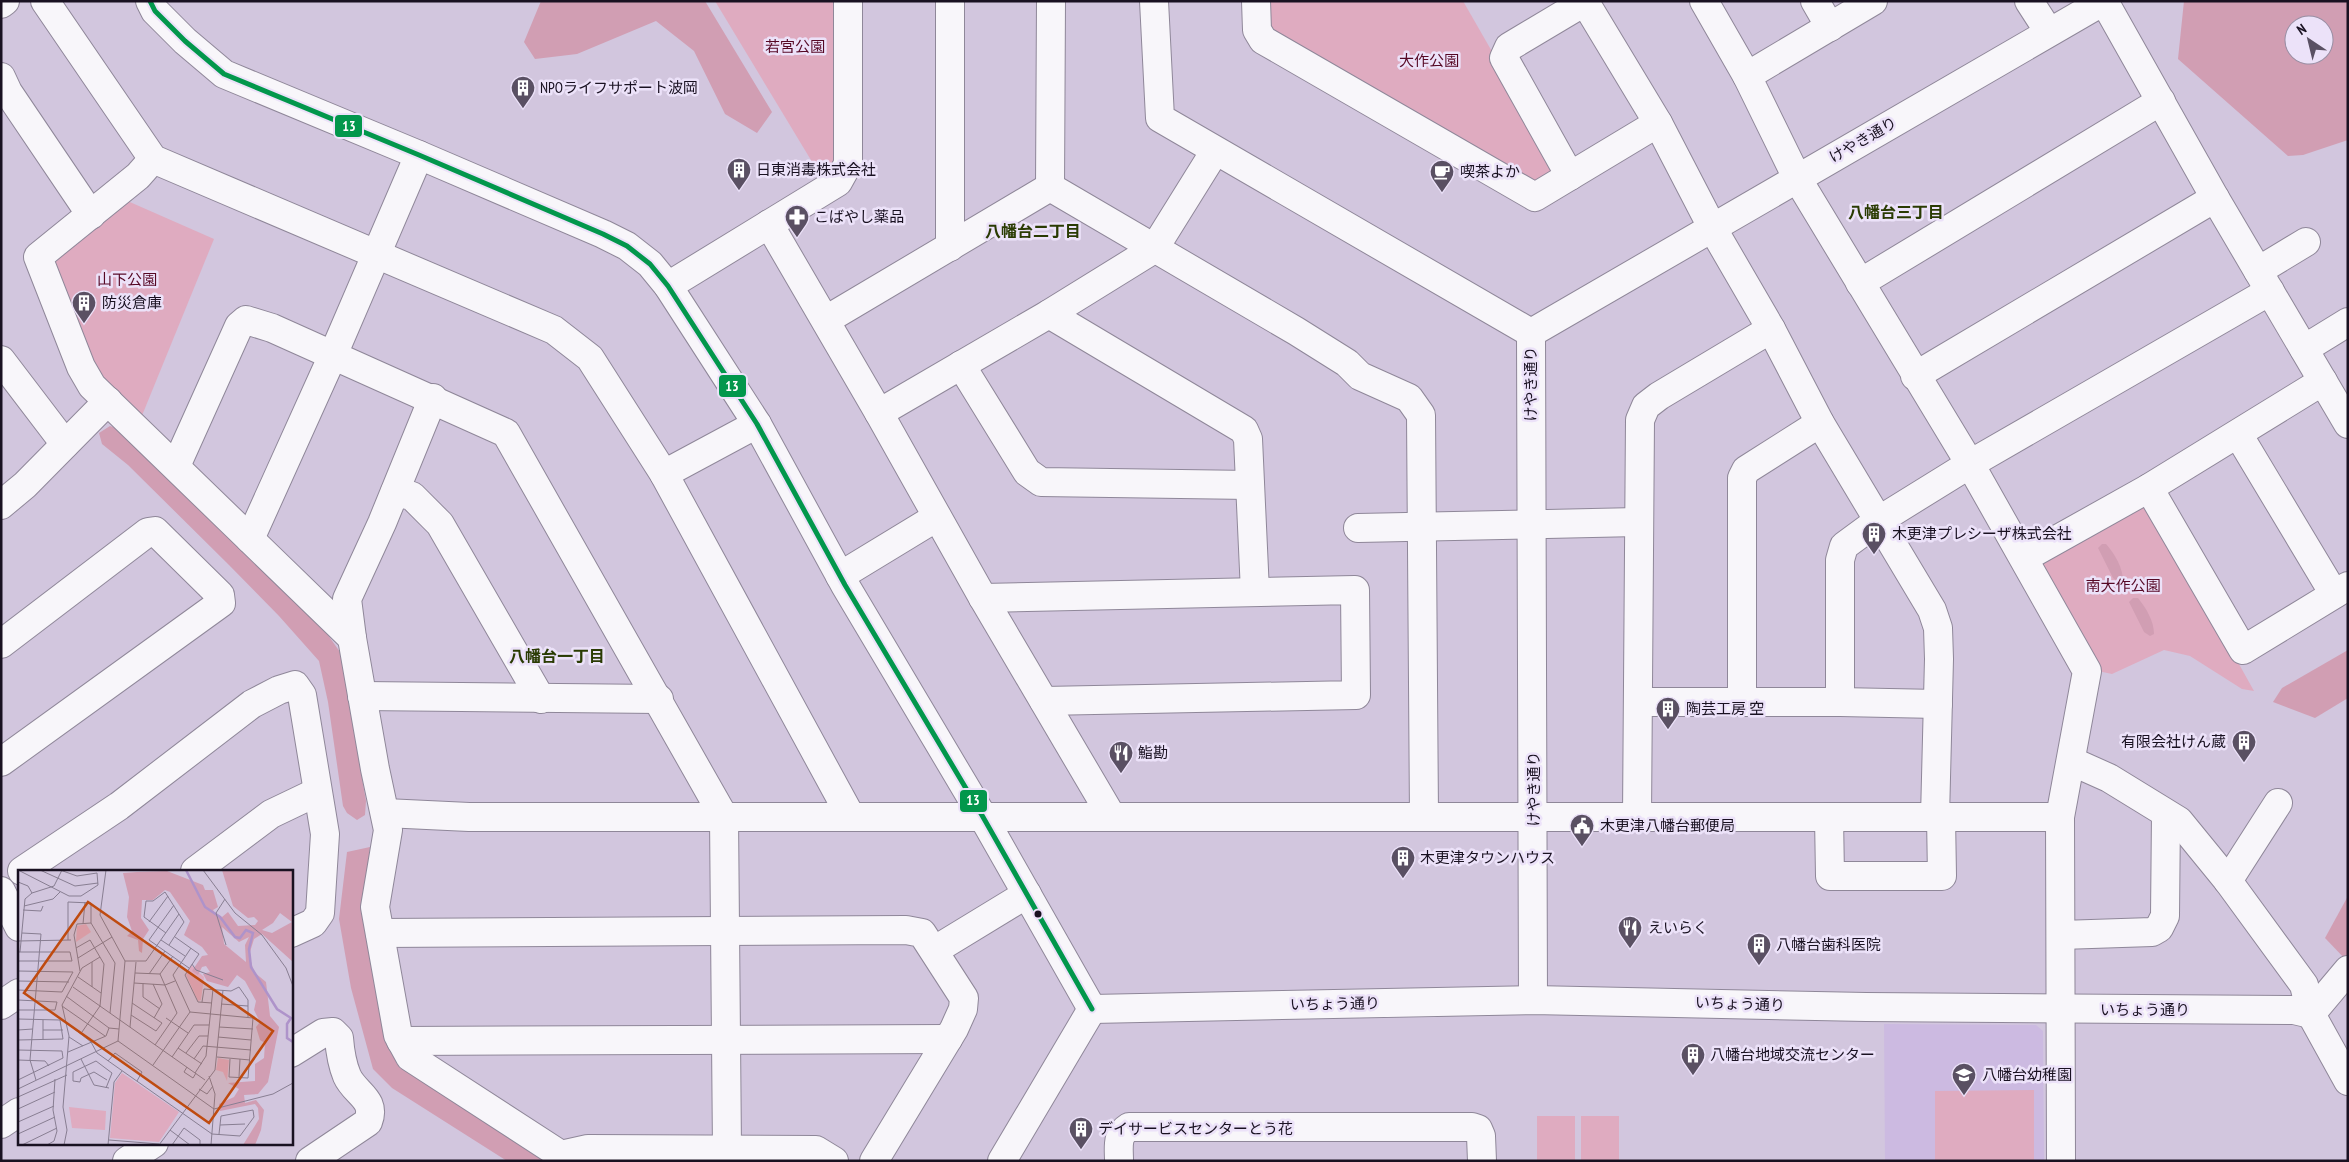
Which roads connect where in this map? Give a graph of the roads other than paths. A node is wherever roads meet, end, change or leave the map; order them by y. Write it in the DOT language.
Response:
graph roads {
  1 [pos="5,1"];
  2 [pos="45,1"];
  3 [pos="150,1"];
  4 [pos="848,1"];
  5 [pos="950,1"];
  6 [pos="1051,1"];
  7 [pos="1154,1"];
  8 [pos="1256,1"];
  9 [pos="1586,1"];
  10 [pos="1704,1"];
  11 [pos="1815,1"];
  12 [pos="1873,1"];
  13 [pos="2029,1"];
  14 [pos="1,4"];
  15 [pos="1830,27"];
  16 [pos="2049,32"];
  17 [pos="1747,76"];
  18 [pos="1,77"];
  19 [pos="2161,102"];
  20 [pos="1658,123"];
  21 [pos="1215,151"];
  22 [pos="420,155"];
  23 [pos="153,159"];
  24 [pos="1570,176"];
  25 [pos="1797,178"];
  26 [pos="1050,187"];
  27 [pos="2215,198"];
  28 [pos="91,215"];
  29 [pos="769,224"];
  30 [pos="1713,229"];
  31 [pos="2306,242"];
  32 [pos="950,246"];
  33 [pos="1154,249"];
  34 [pos="377,254"];
  35 [pos="2264,281"];
  36 [pos="1860,283"];
  37 [pos="668,286"];
  38 [pos="1049,314"];
  39 [pos="826,320"];
  40 [pos="2348,322"];
  41 [pos="1771,329"];
  42 [pos="1531,333"];
  43 [pos="2304,349"];
  44 [pos="333,355"];
  45 [pos="1,360"];
  46 [pos="961,365"];
  47 [pos="1915,376"];
  48 [pos="2323,381"];
  49 [pos="433,398"];
  50 [pos="108,401"];
  51 [pos="879,412"];
  52 [pos="1820,423"];
  53 [pos="757,424"];
  54 [pos="2348,424"];
  55 [pos="2238,434"];
  56 [pos="65,444"];
  57 [pos="1970,464"];
  58 [pos="176,466"];
  59 [pos="664,474"];
  60 [pos="1250,485"];
  61 [pos="2149,488"];
  62 [pos="395,492"];
  63 [pos="1,506"];
  64 [pos="937,517"];
  65 [pos="1878,521"];
  66 [pos="1638,522"];
  67 [pos="1533,525"];
  68 [pos="1424,527"];
  69 [pos="1358,528"];
  70 [pos="250,539"];
  71 [pos="2024,558"];
  72 [pos="840,576"];
  73 [pos="2341,590"];
  74 [pos="1255,592"];
  75 [pos="983,598"];
  76 [pos="352,638"];
  77 [pos="1,644"];
  78 [pos="362,696"];
  79 [pos="541,698"];
  80 [pos="659,699"];
  81 [pos="1044,701"];
  82 [pos="1638,702"];
  83 [pos="1742,702"];
  84 [pos="1840,702"];
  85 [pos="1938,704"];
  86 [pos="2071,761"];
  87 [pos="1,762"];
  88 [pos="317,792"];
  89 [pos="2278,803"];
  90 [pos="385,813"];
  91 [pos="2166,814"];
  92 [pos="724,817"];
  93 [pos="851,817"];
  94 [pos="983,817"];
  95 [pos="1112,817"];
  96 [pos="1424,817"];
  97 [pos="1534,817"];
  98 [pos="1637,817"];
  99 [pos="1829,817"];
  100 [pos="1938,817"];
  101 [pos="2060,817"];
  102 [pos="23,870"];
  103 [pos="196,870"];
  104 [pos="18,874"];
  105 [pos="2228,881"];
  106 [pos="1,885"];
  107 [pos="1,891"];
  108 [pos="1027,894"];
  109 [pos="18,925"];
  110 [pos="725,932"];
  111 [pos="292,933"];
  112 [pos="380,933"];
  113 [pos="2061,935"];
  114 [pos="935,950"];
  115 [pos="2348,970"];
  116 [pos="18,994"];
  117 [pos="1533,1000"];
  118 [pos="1,1005"];
  119 [pos="1092,1009"];
  120 [pos="2060,1009"];
  121 [pos="2311,1014"];
  122 [pos="726,1039"];
  123 [pos="948,1039"];
  124 [pos="401,1041"];
  125 [pos="292,1053"];
  126 [pos="2348,1080"];
  127 [pos="18,1113"];
  128 [pos="1,1124"];
  129 [pos="118,1144"];
  130 [pos="152,1144"];
  131 [pos="727,1150"];
  132 [pos="563,1158"];
  133 [pos="127,1161"];
  134 [pos="310,1161"];
  135 [pos="834,1161"];
  136 [pos="874,1161"];
  137 [pos="1002,1161"];
  138 [pos="1119,1161"];
  139 [pos="1482,1161"];
  140 [pos="2061,1161"];
  1 -- 14 [label="street"];
  2 -- 23 [label="street"];
  3 -- 22 [label="street"];
  4 -- 29 [label="street"];
  5 -- 32 [label="street"];
  6 -- 26 [label="street"];
  7 -- 21 [label="street"];
  8 -- 24 [label="street"];
  9 -- 20 [label="street"];
  9 -- 24 [label="street"];
  10 -- 17 [label="street"];
  11 -- 15 [label="street"];
  12 -- 15 [label="street"];
  13 -- 16 [label="street"];
  15 -- 17 [label="street"];
  16 -- 19 [label="street, けやき通り"];
  16 -- 25 [label="street, けやき通り"];
  17 -- 25 [label="street"];
  18 -- 28 [label="street"];
  19 -- 27 [label="street"];
  19 -- 36 [label="street"];
  20 -- 24 [label="street"];
  20 -- 30 [label="street"];
  21 -- 33 [label="street"];
  21 -- 42 [label="street"];
  22 -- 34 [label="street"];
  22 -- 37 [label="street"];
  23 -- 28 [label="street"];
  23 -- 34 [label="street"];
  25 -- 30 [label="street, けやき通り"];
  25 -- 36 [label="street"];
  26 -- 32 [label="street"];
  26 -- 33 [label="street"];
  27 -- 35 [label="street"];
  27 -- 47 [label="street"];
  28 -- 50 [label="street"];
  29 -- 37 [label="street"];
  29 -- 39 [label="street"];
  30 -- 41 [label="street"];
  30 -- 42 [label="street, けやき通り"];
  31 -- 35 [label="street"];
  32 -- 39 [label="street"];
  33 -- 38 [label="street"];
  33 -- 68 [label="street"];
  34 -- 44 [label="street"];
  34 -- 59 [label="street"];
  35 -- 43 [label="street"];
  35 -- 57 [label="street"];
  36 -- 47 [label="street"];
  37 -- 53 [label="street"];
  38 -- 46 [label="street"];
  38 -- 60 [label="street"];
  39 -- 51 [label="street"];
  40 -- 43 [label="street"];
  41 -- 52 [label="street"];
  41 -- 66 [label="street"];
  42 -- 67 [label="street, けやき通り"];
  43 -- 48 [label="street"];
  44 -- 49 [label="street"];
  44 -- 58 [label="street"];
  44 -- 70 [label="street"];
  45 -- 56 [label="street"];
  46 -- 51 [label="street"];
  46 -- 60 [label="street"];
  47 -- 57 [label="street"];
  48 -- 54 [label="street"];
  48 -- 55 [label="street"];
  49 -- 62 [label="street"];
  49 -- 80 [label="street"];
  50 -- 56 [label="street"];
  50 -- 58 [label="street"];
  51 -- 64 [label="street"];
  52 -- 65 [label="street"];
  52 -- 83 [label="street"];
  53 -- 59 [label="street"];
  53 -- 72 [label="street"];
  55 -- 61 [label="street"];
  55 -- 73 [label="street"];
  56 -- 63 [label="street"];
  57 -- 65 [label="street"];
  57 -- 71 [label="street"];
  58 -- 70 [label="street"];
  59 -- 93 [label="street"];
  60 -- 74 [label="street"];
  61 -- 71 [label="street"];
  61 -- 73 [label="street"];
  62 -- 76 [label="street"];
  62 -- 79 [label="street"];
  64 -- 72 [label="street"];
  64 -- 75 [label="street"];
  65 -- 84 [label="street"];
  65 -- 85 [label="street"];
  66 -- 67 [label="street"];
  66 -- 82 [label="street"];
  67 -- 68 [label="street"];
  67 -- 97 [label="street, けやき通り"];
  68 -- 69 [label="street"];
  68 -- 96 [label="street"];
  70 -- 76 [label="street"];
  71 -- 86 [label="street"];
  72 -- 94 [label="street"];
  74 -- 75 [label="street"];
  74 -- 81 [label="street"];
  75 -- 81 [label="street"];
  76 -- 78 [label="street"];
  77 -- 87 [label="street"];
  78 -- 79 [label="street"];
  78 -- 90 [label="street"];
  79 -- 80 [label="street"];
  80 -- 92 [label="street"];
  81 -- 95 [label="street"];
  82 -- 83 [label="street"];
  82 -- 98 [label="street"];
  83 -- 84 [label="street"];
  84 -- 85 [label="street"];
  85 -- 100 [label="street"];
  86 -- 91 [label="street"];
  86 -- 101 [label="street"];
  88 -- 102 [label="street"];
  88 -- 103 [label="street"];
  88 -- 111 [label="street"];
  89 -- 105 [label="street"];
  90 -- 92 [label="street"];
  90 -- 112 [label="street"];
  91 -- 105 [label="street"];
  91 -- 113 [label="street"];
  92 -- 93 [label="street"];
  92 -- 110 [label="street"];
  93 -- 94 [label="street"];
  94 -- 95 [label="street"];
  94 -- 108 [label="street"];
  95 -- 96 [label="street"];
  96 -- 97 [label="street"];
  97 -- 98 [label="street"];
  97 -- 117 [label="street, けやき通り"];
  98 -- 99 [label="street"];
  99 -- 100 [label="street"];
  99 -- 100 [label="street"];
  100 -- 101 [label="street"];
  101 -- 113 [label="street"];
  104 -- 106 [label="street"];
  105 -- 121 [label="street"];
  107 -- 109 [label="street"];
  108 -- 114 [label="street"];
  108 -- 119 [label="street"];
  110 -- 112 [label="street"];
  110 -- 114 [label="street"];
  110 -- 122 [label="street"];
  112 -- 124 [label="street"];
  113 -- 120 [label="street"];
  114 -- 123 [label="street"];
  115 -- 121 [label="street"];
  116 -- 118 [label="street"];
  117 -- 119 [label="street, いちょう通り"];
  117 -- 120 [label="street, いちょう通り"];
  119 -- 137 [label="street"];
  120 -- 121 [label="street, いちょう通り"];
  120 -- 140 [label="street"];
  121 -- 126 [label="street"];
  122 -- 123 [label="street"];
  122 -- 124 [label="street"];
  122 -- 131 [label="street"];
  123 -- 136 [label="street"];
  124 -- 132 [label="street"];
  125 -- 134 [label="street"];
  127 -- 128 [label="street"];
  129 -- 133 [label="street"];
  130 -- 133 [label="street"];
  131 -- 132 [label="street"];
  131 -- 135 [label="street"];
  138 -- 139 [label="street"];
}
